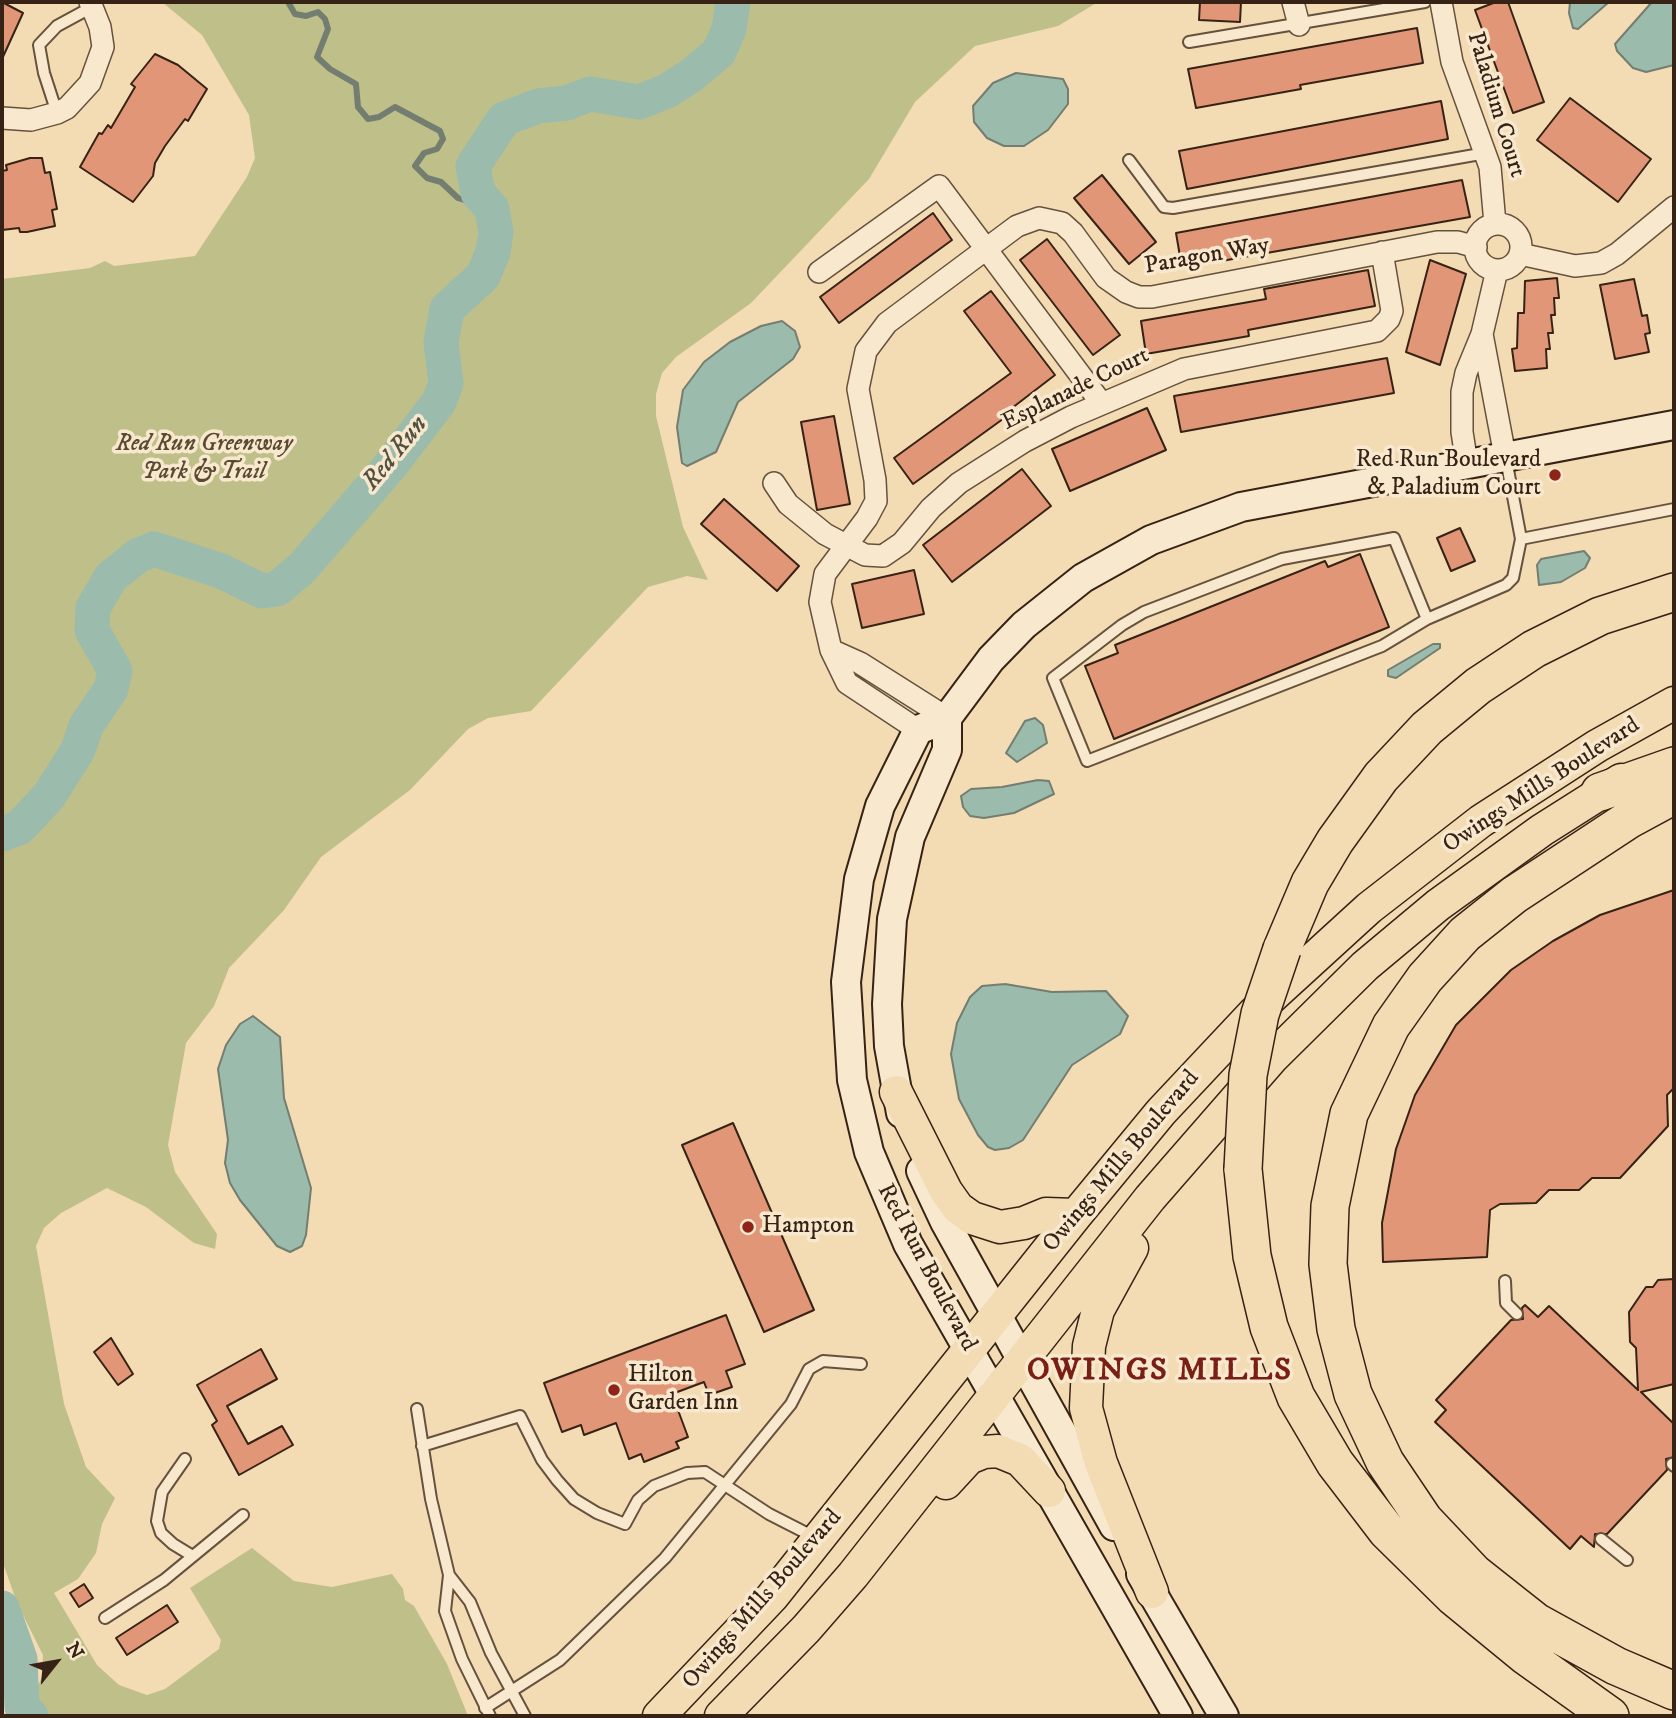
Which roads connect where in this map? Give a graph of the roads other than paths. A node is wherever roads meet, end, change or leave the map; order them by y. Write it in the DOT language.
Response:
graph roads {
  1 [pos="1293,2"];
  2 [pos="1425,2"];
  3 [pos="1441,2"];
  4 [pos="91,4"];
  5 [pos="1299,25"];
  6 [pos="1189,42"];
  7 [pos="57,113"];
  8 [pos="2,118"];
  9 [pos="1486,153"];
  10 [pos="1129,160"];
  11 [pos="1674,207"];
  12 [pos="1495,224"];
  13 [pos="1476,247"];
  14 [pos="986,249"];
  15 [pos="1382,252"];
  16 [pos="1520,254"];
  17 [pos="1497,270"];
  18 [pos="819,272"];
  19 [pos="1482,334"];
  20 [pos="1102,404"];
  21 [pos="1674,425"];
  22 [pos="1505,456"];
  23 [pos="1467,464"];
  24 [pos="774,483"];
  25 [pos="1674,509"];
  26 [pos="1521,539"];
  27 [pos="844,545"];
  28 [pos="1674,592"];
  29 [pos="1427,619"];
  30 [pos="831,650"];
  31 [pos="1674,703"];
  32 [pos="947,719"];
  33 [pos="918,730"];
  34 [pos="1674,750"];
  35 [pos="1674,766"];
  36 [pos="1600,792"];
  37 [pos="1674,795"];
  38 [pos="896,1093"];
  39 [pos="1192,1147"];
  40 [pos="1076,1214"];
  41 [pos="1505,1280"];
  42 [pos="996,1314"];
  43 [pos="1517,1314"];
  44 [pos="969,1349"];
  45 [pos="1022,1360"];
  46 [pos="861,1364"];
  47 [pos="994,1394"];
  48 [pos="417,1409"];
  49 [pos="422,1446"];
  50 [pos="185,1459"];
  51 [pos="725,1484"];
  52 [pos="1049,1491"];
  53 [pos="243,1515"];
  54 [pos="819,1539"];
  55 [pos="1601,1539"];
  56 [pos="191,1555"];
  57 [pos="1627,1560"];
  58 [pos="449,1575"];
  59 [pos="1152,1592"];
  60 [pos="105,1618"];
  61 [pos="1674,1691"];
  62 [pos="511,1693"];
  63 [pos="487,1712"];
  64 [pos="525,1716"];
  65 [pos="659,1716"];
  66 [pos="721,1716"];
  67 [pos="733,1716"];
  68 [pos="1178,1716"];
  69 [pos="1224,1716"];
  70 [pos="1611,1716"];
  1 -- 5 [label="street"];
  2 -- 5 [label="lane"];
  3 -- 9 [label="street, Paladium Court"];
  4 -- 7 [label="street"];
  4 -- 7 [label="lane"];
  5 -- 6 [label="lane"];
  7 -- 8 [label="street"];
  9 -- 10 [label="lane"];
  9 -- 12 [label="street, Paladium Court"];
  11 -- 16 [label="street"];
  12 -- 13 [label="street"];
  12 -- 16 [label="street"];
  13 -- 15 [label="street, Paragon Way"];
  13 -- 17 [label="street"];
  14 -- 15 [label="street, Paragon Way"];
  14 -- 18 [label="street"];
  14 -- 20 [label="street"];
  14 -- 27 [label="street, Paragon Way"];
  15 -- 20 [label="street, Esplanade Court"];
  16 -- 17 [label="street"];
  17 -- 19 [label="street"];
  19 -- 22 [label="street"];
  19 -- 23 [label="street"];
  20 -- 27 [label="street, Esplanade Court"];
  21 -- 22 [label="main road"];
  22 -- 23 [label="main road"];
  22 -- 26 [label="lane"];
  23 -- 32 [label="main road"];
  24 -- 27 [label="street, Esplanade Court"];
  25 -- 26 [label="lane"];
  26 -- 29 [label="lane"];
  27 -- 30 [label="street, Paragon Way"];
  28 -- 70 [label="highway, bridge"];
  29 -- 29 [label="lane"];
  30 -- 32 [label="street"];
  30 -- 33 [label="street"];
  31 -- 40 [label="main road, Owings Mills Boulevard"];
  32 -- 33 [label="main road"];
  32 -- 38 [label="main road, Red Run Boulevard"];
  33 -- 44 [label="main road, Red Run Boulevard"];
  34 -- 36 [label="main road, Owings Mills Boulevard"];
  35 -- 36 [label="highway"];
  36 -- 39 [label="main road, Owings Mills Boulevard"];
  37 -- 61 [label="highway"];
  38 -- 40 [label="main road"];
  38 -- 42 [label="main road, Red Run Boulevard"];
  39 -- 45 [label="main road, Owings Mills Boulevard"];
  39 -- 59 [label="main road"];
  40 -- 42 [label="main road, Owings Mills Boulevard"];
  41 -- 43 [label="lane"];
  42 -- 44 [label="main road, Owings Mills Boulevard"];
  42 -- 45 [label="main road, Red Run Boulevard"];
  44 -- 47 [label="main road, Red Run Boulevard"];
  44 -- 54 [label="main road, Owings Mills Boulevard"];
  45 -- 47 [label="main road, Owings Mills Boulevard"];
  45 -- 59 [label="main road, Red Run Boulevard"];
  46 -- 51 [label="lane"];
  47 -- 52 [label="main road, Red Run Boulevard"];
  47 -- 66 [label="main road, Owings Mills Boulevard"];
  48 -- 49 [label="lane"];
  49 -- 51 [label="lane"];
  49 -- 58 [label="lane"];
  50 -- 56 [label="lane"];
  51 -- 54 [label="lane"];
  51 -- 62 [label="lane"];
  52 -- 67 [label="main road"];
  52 -- 68 [label="main road, Red Run Boulevard"];
  53 -- 56 [label="lane"];
  54 -- 65 [label="main road, Owings Mills Boulevard"];
  55 -- 57 [label="lane"];
  56 -- 60 [label="lane"];
  58 -- 62 [label="lane"];
  58 -- 63 [label="lane"];
  59 -- 69 [label="main road, Red Run Boulevard"];
  62 -- 63 [label="lane"];
  62 -- 64 [label="lane"];
}
